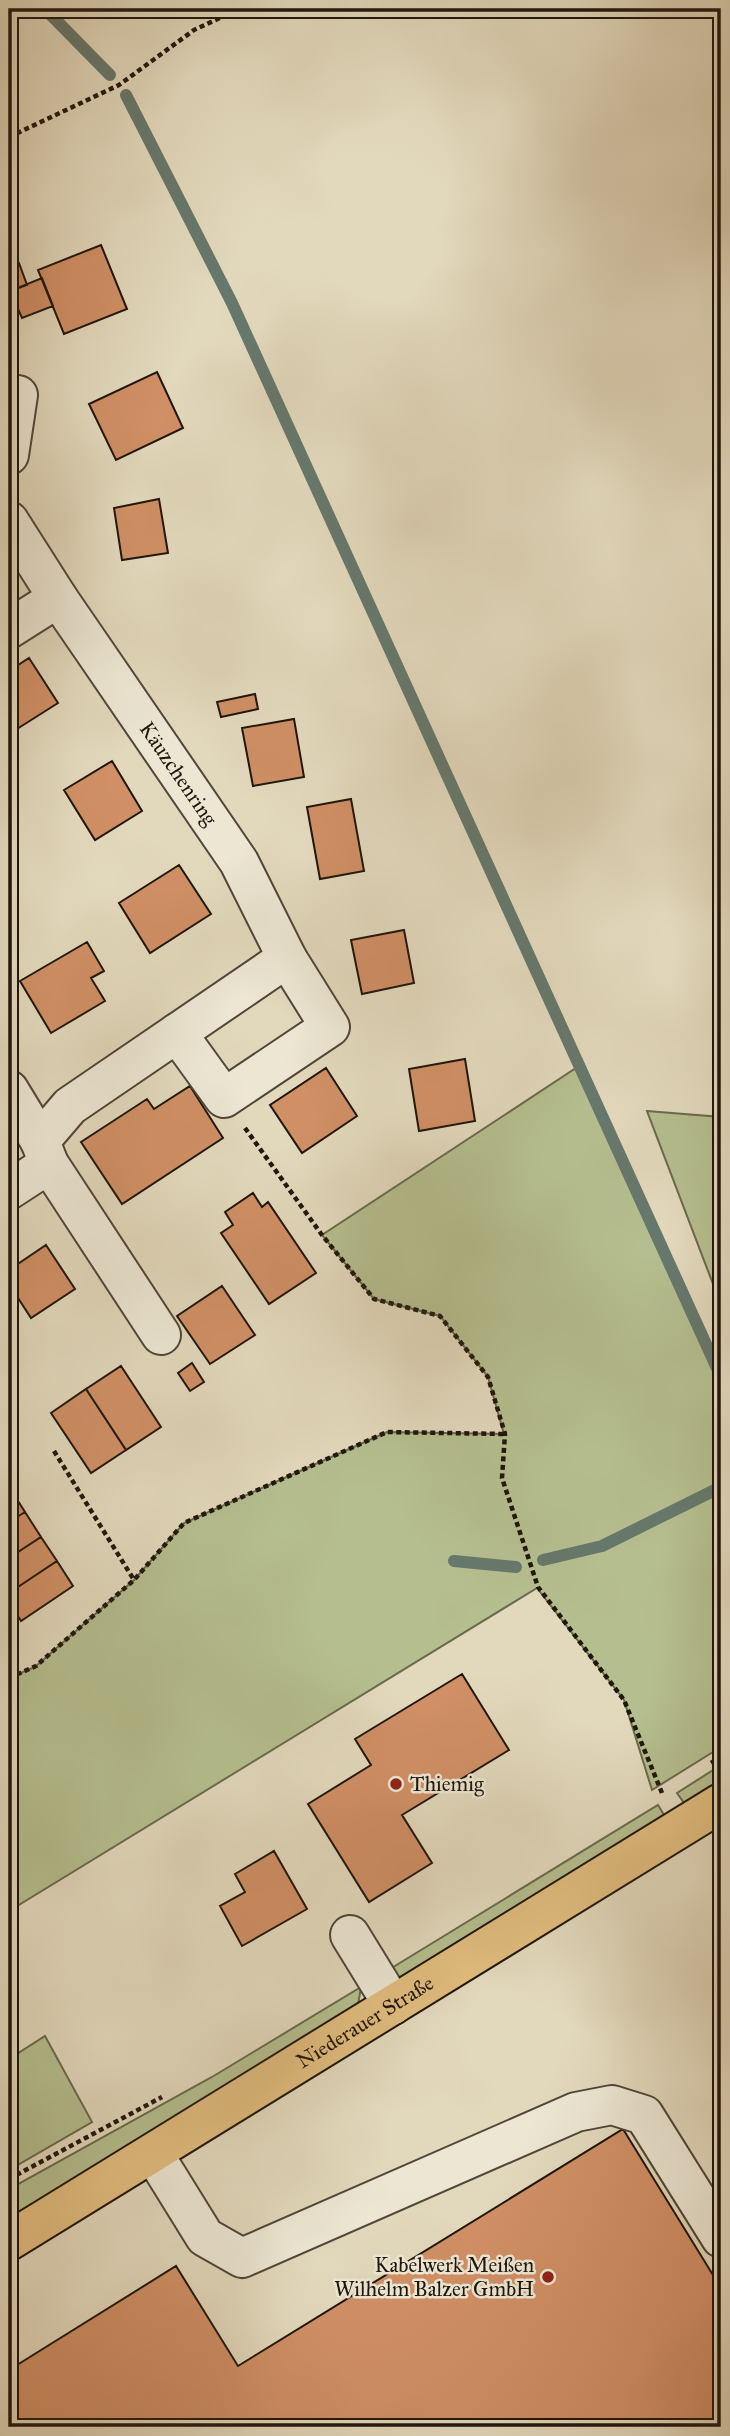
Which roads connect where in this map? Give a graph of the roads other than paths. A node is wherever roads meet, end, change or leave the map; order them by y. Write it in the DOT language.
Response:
graph roads {
  1 [pos="18,395"];
  2 [pos="9,454"];
  3 [pos="9,521"];
  4 [pos="58,598"];
  5 [pos="9,629"];
  6 [pos="287,958"];
  7 [pos="177,1033"];
  8 [pos="9,1090"];
  9 [pos="45,1152"];
  10 [pos="9,1190"];
  11 [pos="161,1335"];
  12 [pos="721,1803"];
  13 [pos="350,1935"];
  14 [pos="393,2005"];
  15 [pos="153,2153"];
  16 [pos="721,2238"];
  17 [pos="9,2241"];
  1 -- 2 [label="street"];
  3 -- 4 [label="street, Käuzchenring"];
  4 -- 5 [label="street"];
  4 -- 6 [label="street, Käuzchenring"];
  6 -- 7 [label="street"];
  6 -- 7 [label="street, Käuzchenring"];
  7 -- 9 [label="street"];
  8 -- 9 [label="street"];
  9 -- 10 [label="street"];
  9 -- 11 [label="street"];
  12 -- 14 [label="main road, Niederauer Straße"];
  13 -- 14 [label="street"];
  14 -- 15 [label="main road, Niederauer Straße"];
  15 -- 16 [label="street"];
  15 -- 17 [label="main road, Niederauer Straße"];
}
